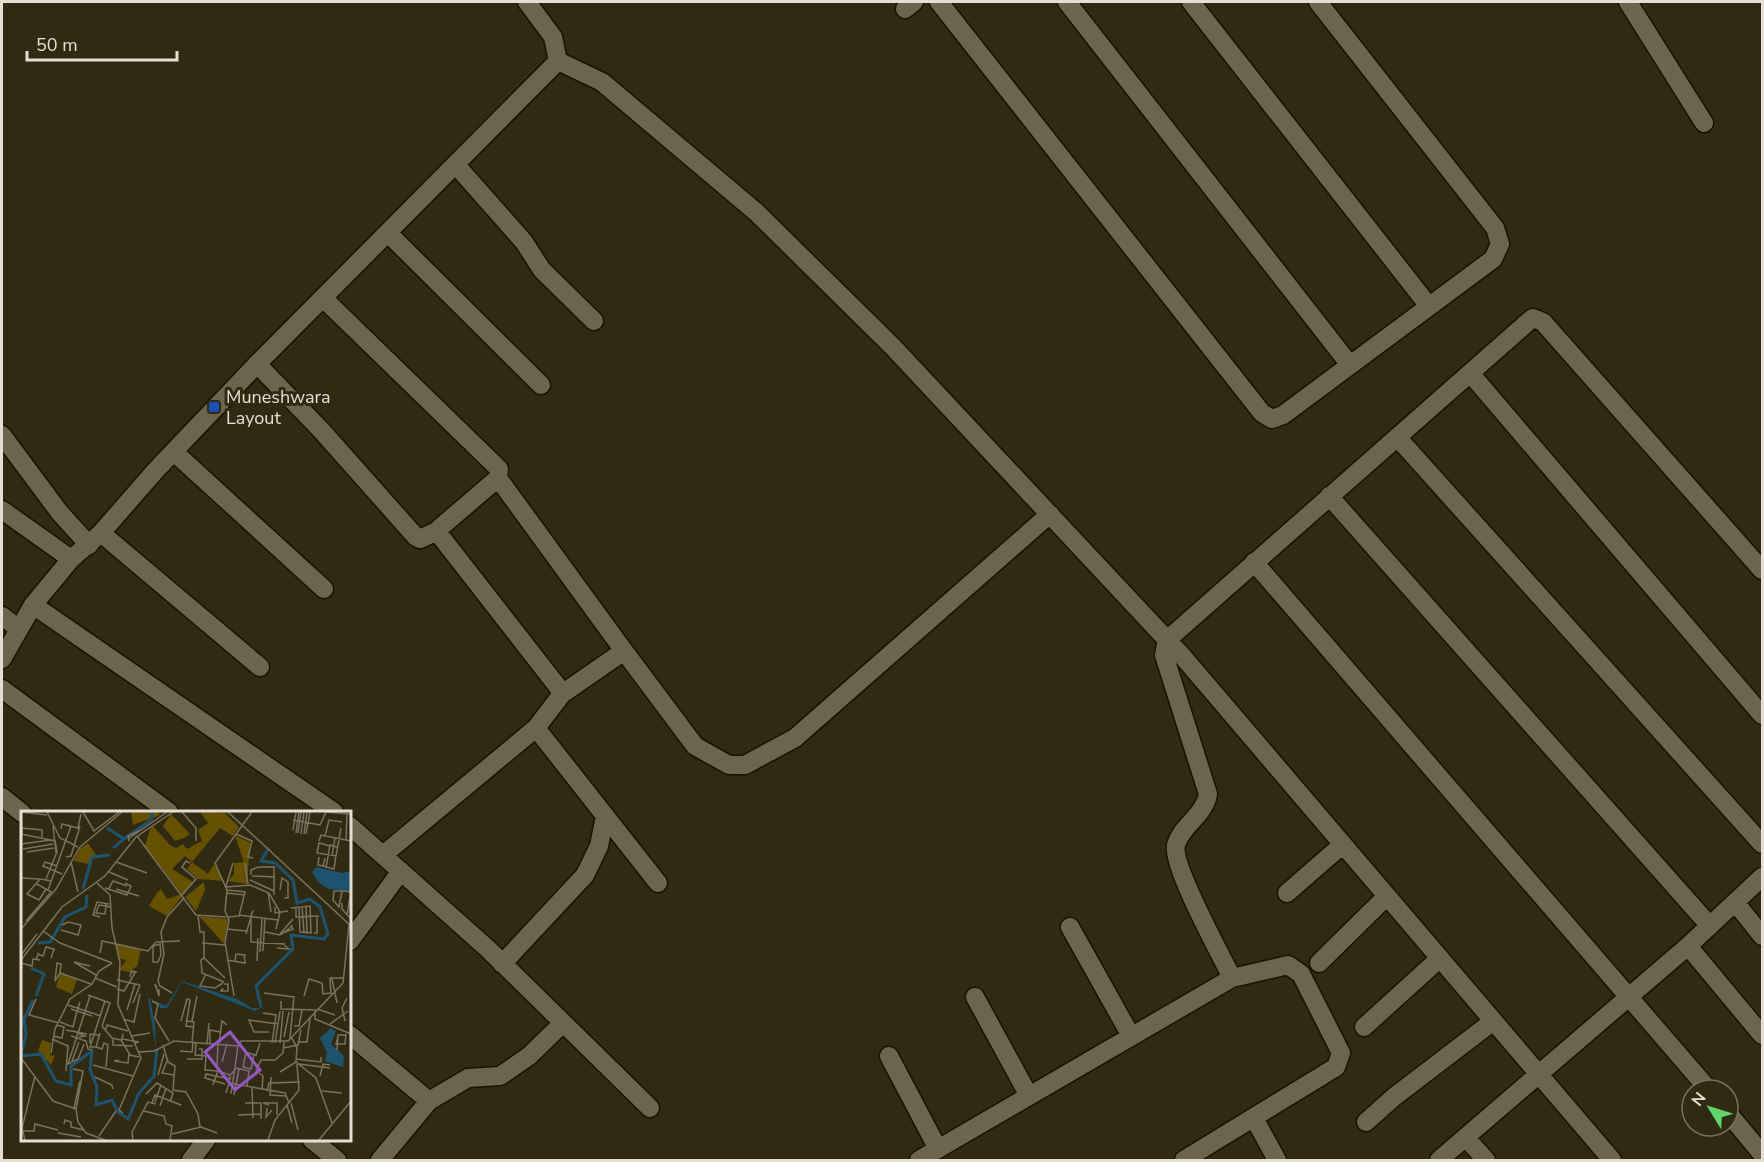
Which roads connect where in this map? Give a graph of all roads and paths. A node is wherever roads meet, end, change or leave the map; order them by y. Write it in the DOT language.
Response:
graph roads {
  1 [pos="527,2"];
  2 [pos="939,2"];
  3 [pos="1067,2"];
  4 [pos="1191,2"];
  5 [pos="1318,2"];
  6 [pos="1628,2"];
  7 [pos="558,61"];
  8 [pos="1704,123"];
  9 [pos="456,165"];
  10 [pos="388,233"];
  11 [pos="323,298"];
  12 [pos="1428,305"];
  13 [pos="594,321"];
  14 [pos="256,364"];
  15 [pos="1350,365"];
  16 [pos="1470,373"];
  17 [pos="541,385"];
  18 [pos="2,435"];
  19 [pos="1397,437"];
  20 [pos="174,452"];
  21 [pos="498,478"];
  22 [pos="1329,496"];
  23 [pos="2,510"];
  24 [pos="1050,514"];
  25 [pos="435,532"];
  26 [pos="95,539"];
  27 [pos="71,559"];
  28 [pos="1254,561"];
  29 [pos="1762,570"];
  30 [pos="324,589"];
  31 [pos="33,605"];
  32 [pos="2,616"];
  33 [pos="19,629"];
  34 [pos="1167,640"];
  35 [pos="624,651"];
  36 [pos="2,659"];
  37 [pos="260,667"];
  38 [pos="2,689"];
  39 [pos="562,694"];
  40 [pos="1762,715"];
  41 [pos="536,728"];
  42 [pos="2,797"];
  43 [pos="166,811"];
  44 [pos="330,811"];
  45 [pos="21,812"];
  46 [pos="605,816"];
  47 [pos="351,827"];
  48 [pos="1762,844"];
  49 [pos="1342,845"];
  50 [pos="383,855"];
  51 [pos="401,871"];
  52 [pos="1762,877"];
  53 [pos="658,883"];
  54 [pos="1287,893"];
  55 [pos="1386,897"];
  56 [pos="1735,902"];
  57 [pos="1710,926"];
  58 [pos="1070,927"];
  59 [pos="1762,936"];
  60 [pos="351,940"];
  61 [pos="1688,946"];
  62 [pos="1439,959"];
  63 [pos="1319,963"];
  64 [pos="502,964"];
  65 [pos="1232,978"];
  66 [pos="1629,996"];
  67 [pos="975,997"];
  68 [pos="1492,1022"];
  69 [pos="563,1023"];
  70 [pos="1364,1027"];
  71 [pos="1762,1035"];
  72 [pos="351,1036"];
  73 [pos="1131,1036"];
  74 [pos="890,1056"];
  75 [pos="1538,1076"];
  76 [pos="1699,1078"];
  77 [pos="1029,1096"];
  78 [pos="429,1101"];
  79 [pos="650,1108"];
  80 [pos="1254,1118"];
  81 [pos="1366,1122"];
  82 [pos="1740,1127"];
  83 [pos="1466,1138"];
  84 [pos="205,1141"];
  85 [pos="313,1141"];
  86 [pos="938,1149"];
  87 [pos="1762,1154"];
  88 [pos="191,1161"];
  89 [pos="336,1161"];
  90 [pos="380,1161"];
  91 [pos="919,1161"];
  92 [pos="1184,1161"];
  93 [pos="1277,1161"];
  94 [pos="1439,1161"];
  95 [pos="1486,1161"];
  96 [pos="1612,1161"];
  1 -- 7 [label="street"];
  2 -- 15 [label="street"];
  3 -- 15 [label="street"];
  4 -- 12 [label="street"];
  5 -- 12 [label="street"];
  6 -- 8 [label="street"];
  7 -- 9 [label="street"];
  7 -- 24 [label="street"];
  9 -- 10 [label="street"];
  9 -- 13 [label="street"];
  10 -- 11 [label="street"];
  10 -- 17 [label="street"];
  11 -- 14 [label="street"];
  11 -- 21 [label="street"];
  12 -- 15 [label="street"];
  14 -- 20 [label="street"];
  14 -- 25 [label="street"];
  16 -- 19 [label="street"];
  16 -- 29 [label="street"];
  16 -- 40 [label="street"];
  18 -- 26 [label="street"];
  19 -- 22 [label="street"];
  19 -- 48 [label="street"];
  20 -- 26 [label="street"];
  20 -- 30 [label="street"];
  21 -- 25 [label="street"];
  21 -- 35 [label="street"];
  22 -- 28 [label="street"];
  22 -- 57 [label="street"];
  23 -- 27 [label="street"];
  24 -- 34 [label="street"];
  24 -- 35 [label="street"];
  25 -- 39 [label="street"];
  26 -- 27 [label="street"];
  26 -- 37 [label="street"];
  27 -- 31 [label="street"];
  28 -- 34 [label="street"];
  28 -- 66 [label="street"];
  31 -- 33 [label="street"];
  31 -- 44 [label="street"];
  32 -- 33 [label="street"];
  33 -- 36 [label="street"];
  34 -- 49 [label="street"];
  34 -- 65 [label="street"];
  35 -- 39 [label="street"];
  38 -- 43 [label="street"];
  39 -- 41 [label="street"];
  41 -- 46 [label="street"];
  41 -- 50 [label="street"];
  42 -- 45 [label="street"];
  46 -- 53 [label="street"];
  46 -- 64 [label="street"];
  47 -- 50 [label="street"];
  49 -- 54 [label="street"];
  49 -- 55 [label="street"];
  50 -- 51 [label="street"];
  51 -- 60 [label="street"];
  51 -- 64 [label="street"];
  52 -- 56 [label="street"];
  55 -- 62 [label="street"];
  55 -- 63 [label="street"];
  56 -- 57 [label="street"];
  56 -- 59 [label="street"];
  57 -- 61 [label="street"];
  58 -- 73 [label="street"];
  61 -- 66 [label="street"];
  61 -- 71 [label="street"];
  62 -- 68 [label="street"];
  62 -- 70 [label="street"];
  64 -- 69 [label="street"];
  65 -- 73 [label="street"];
  65 -- 80 [label="street"];
  66 -- 75 [label="street"];
  66 -- 76 [label="street"];
  67 -- 77 [label="street"];
  68 -- 75 [label="street"];
  68 -- 81 [label="street"];
  69 -- 78 [label="street"];
  69 -- 79 [label="street"];
  72 -- 78 [label="street"];
  73 -- 77 [label="street"];
  74 -- 86 [label="street"];
  75 -- 83 [label="street"];
  75 -- 96 [label="street"];
  77 -- 86 [label="street"];
  78 -- 90 [label="street"];
  80 -- 92 [label="street"];
  80 -- 93 [label="street"];
  82 -- 87 [label="street"];
  83 -- 94 [label="street"];
  83 -- 95 [label="street"];
  84 -- 88 [label="street"];
  85 -- 89 [label="street"];
  86 -- 91 [label="street"];
}
